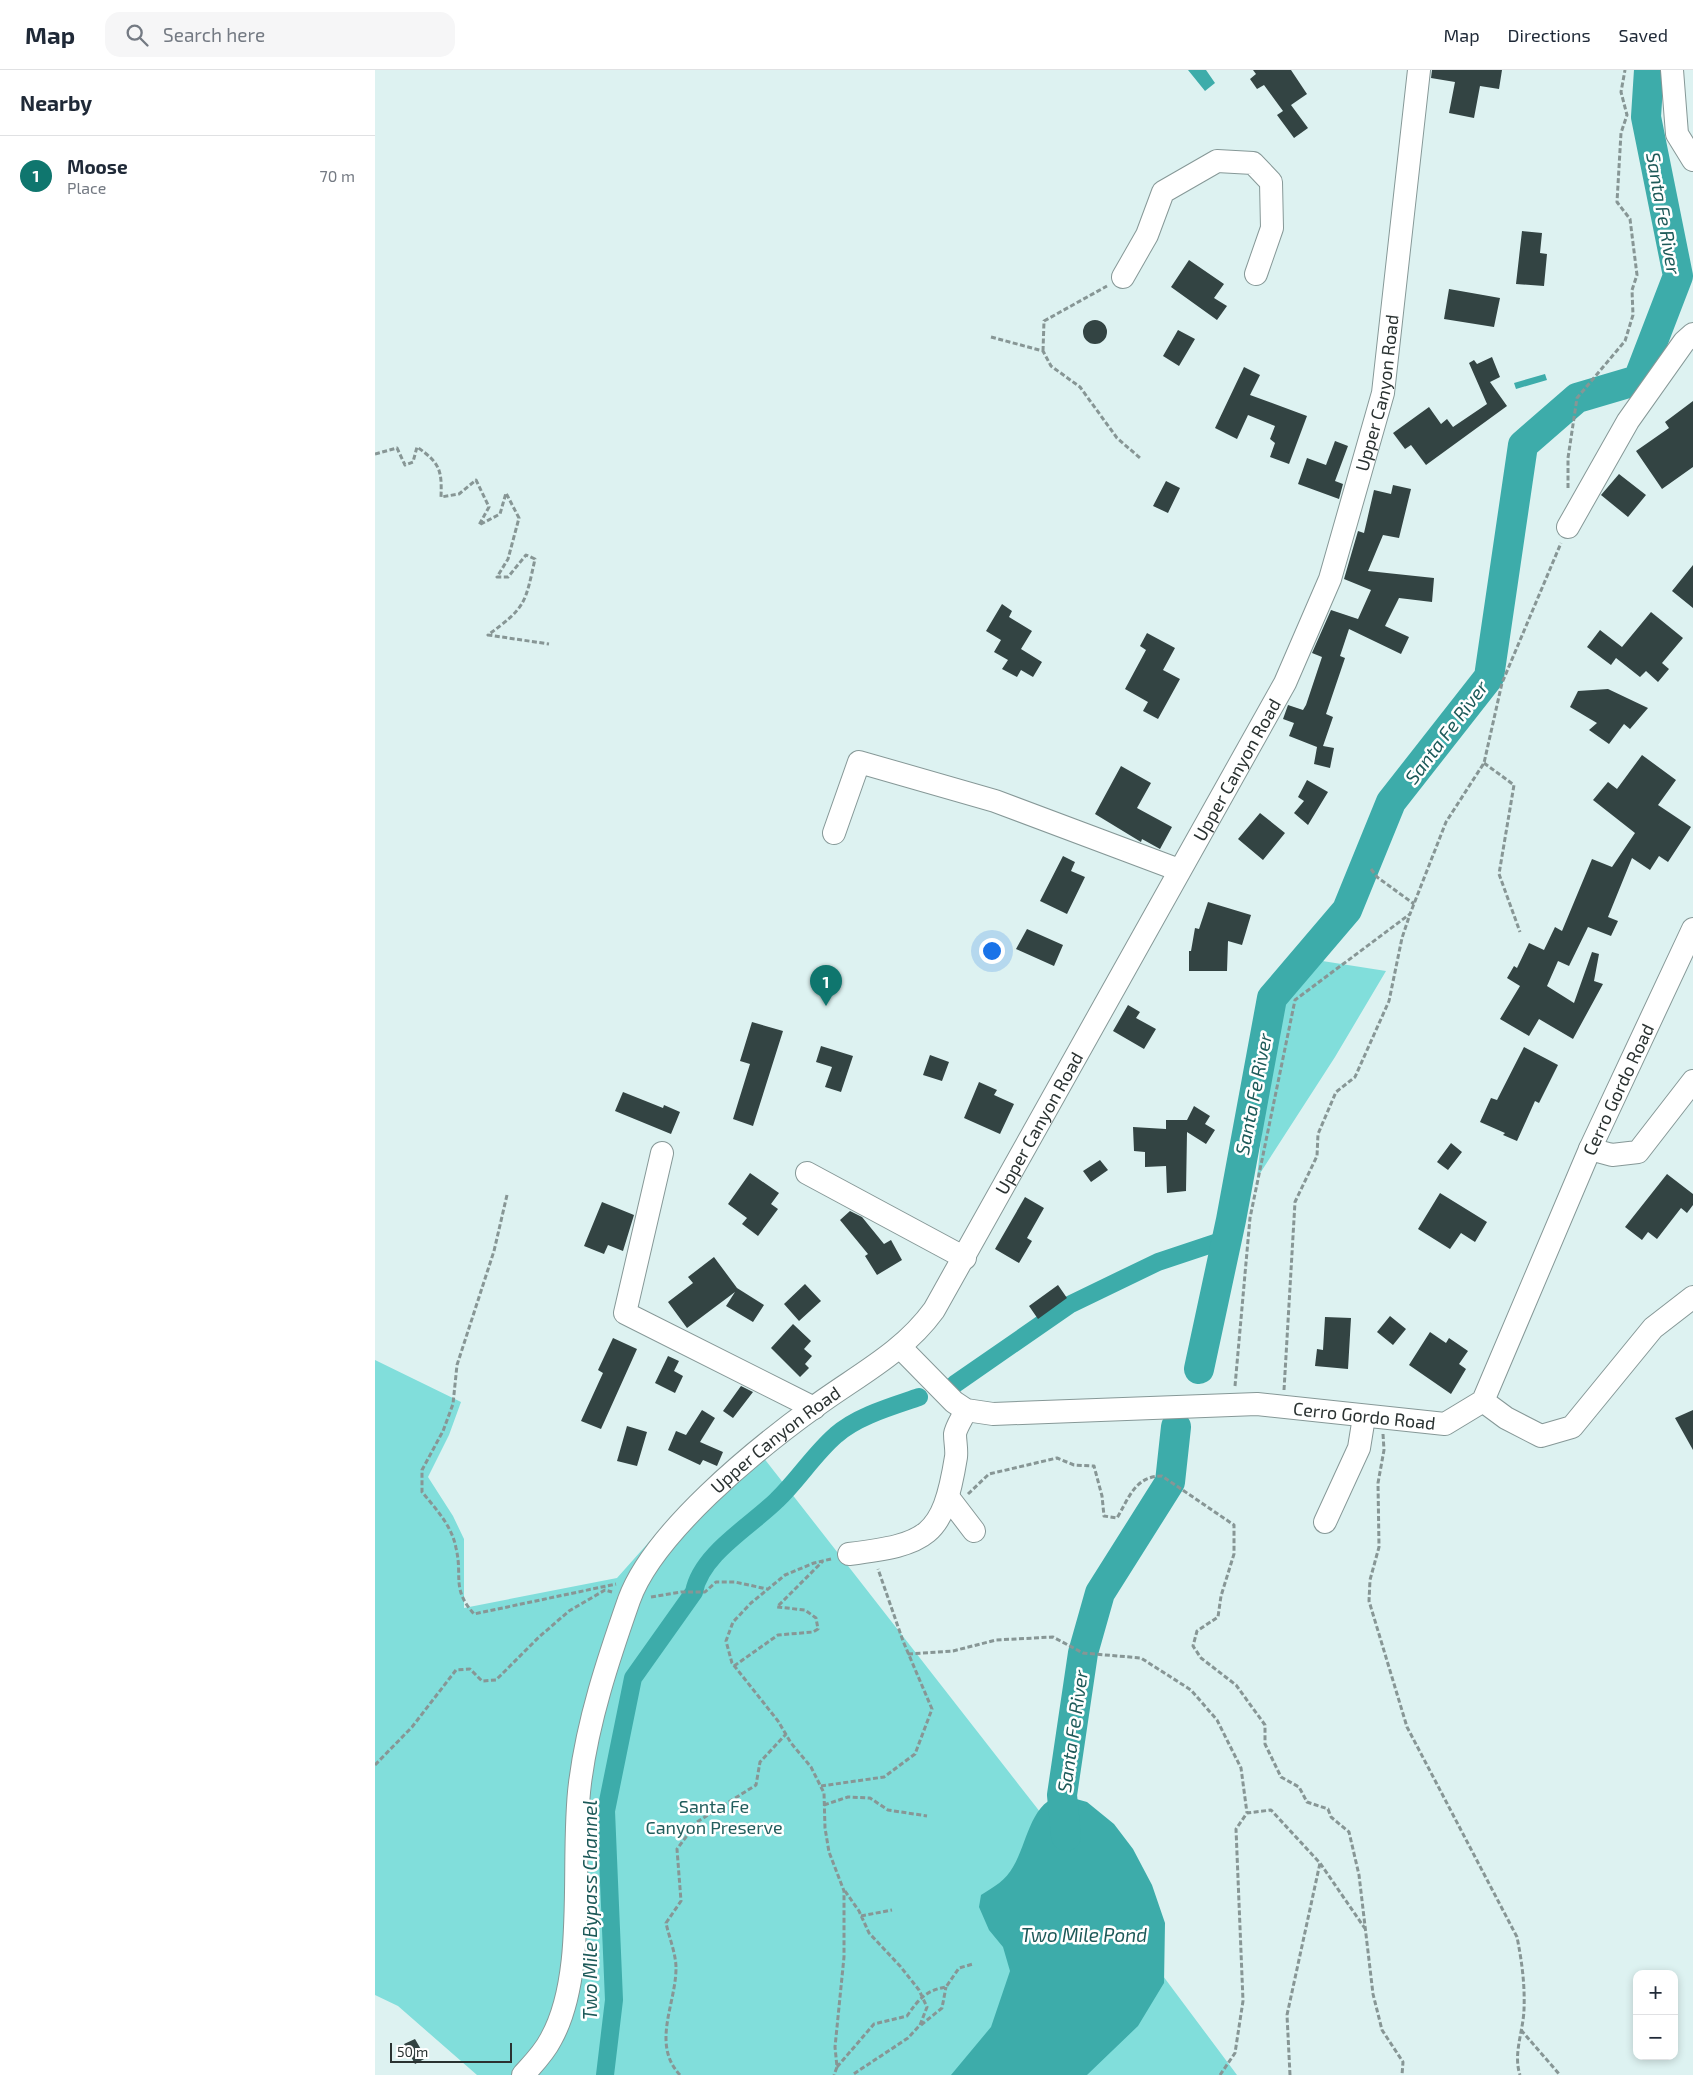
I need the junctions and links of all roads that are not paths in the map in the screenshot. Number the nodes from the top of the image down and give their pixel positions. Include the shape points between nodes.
1 (1419, 70) edge
2 (1672, 70) edge
3 (1693, 160) edge
4 (1256, 274) dead end
5 (1118, 280) road end
6 (1693, 334) edge
7 (1568, 527) road end
8 (834, 833) dead end
9 (1179, 870) junction
10 (1693, 929) edge
11 (1693, 1082) edge
12 (1590, 1149) junction
13 (663, 1153) dead end
14 (807, 1173) dead end
15 (965, 1258) junction
16 (1693, 1297) edge
17 (900, 1347) junction
18 (1483, 1401) junction
19 (960, 1406) junction
20 (813, 1408) junction
21 (1373, 1418) junction
22 (948, 1497) junction
23 (1325, 1522) dead end
24 (968, 1524) road end
25 (849, 1554) road end
26 (523, 2075) edge

1 - 9 street, Upper Canyon Road via 1383,393 1330,579 1285,683
2 - 3 street via 1677,134
4 - 5 street via 1272,228 1271,182 1253,163 1217,161 1163,192 1147,236
6 - 7 street via 1628,421
8 - 9 street via 859,762 995,801
9 - 15 street, Upper Canyon Road
10 - 12 street, Cerro Gordo Road
11 - 12 street via 1638,1152 1612,1156
12 - 18 street, Cerro Gordo Road
13 - 20 street via 625,1313
14 - 15 street
15 - 17 street, Upper Canyon Road via 935,1310
16 - 18 street via 1653,1328 1572,1427 1541,1436 1506,1418
17 - 19 street
17 - 20 street, Upper Canyon Road
18 - 21 street, Cerro Gordo Road via 1445,1424
19 - 21 street, Cerro Gordo Road via 1011,1415 1233,1404
19 - 22 street via 955,1433 957,1455
20 - 26 street, Upper Canyon Road via 731,1475 683,1521 663,1543 633,1590 603,1681 584,1758 576,1815 573,1948 566,1997 552,2038
21 - 23 street
22 - 24 street
22 - 25 street via 937,1524 920,1539 872,1552

